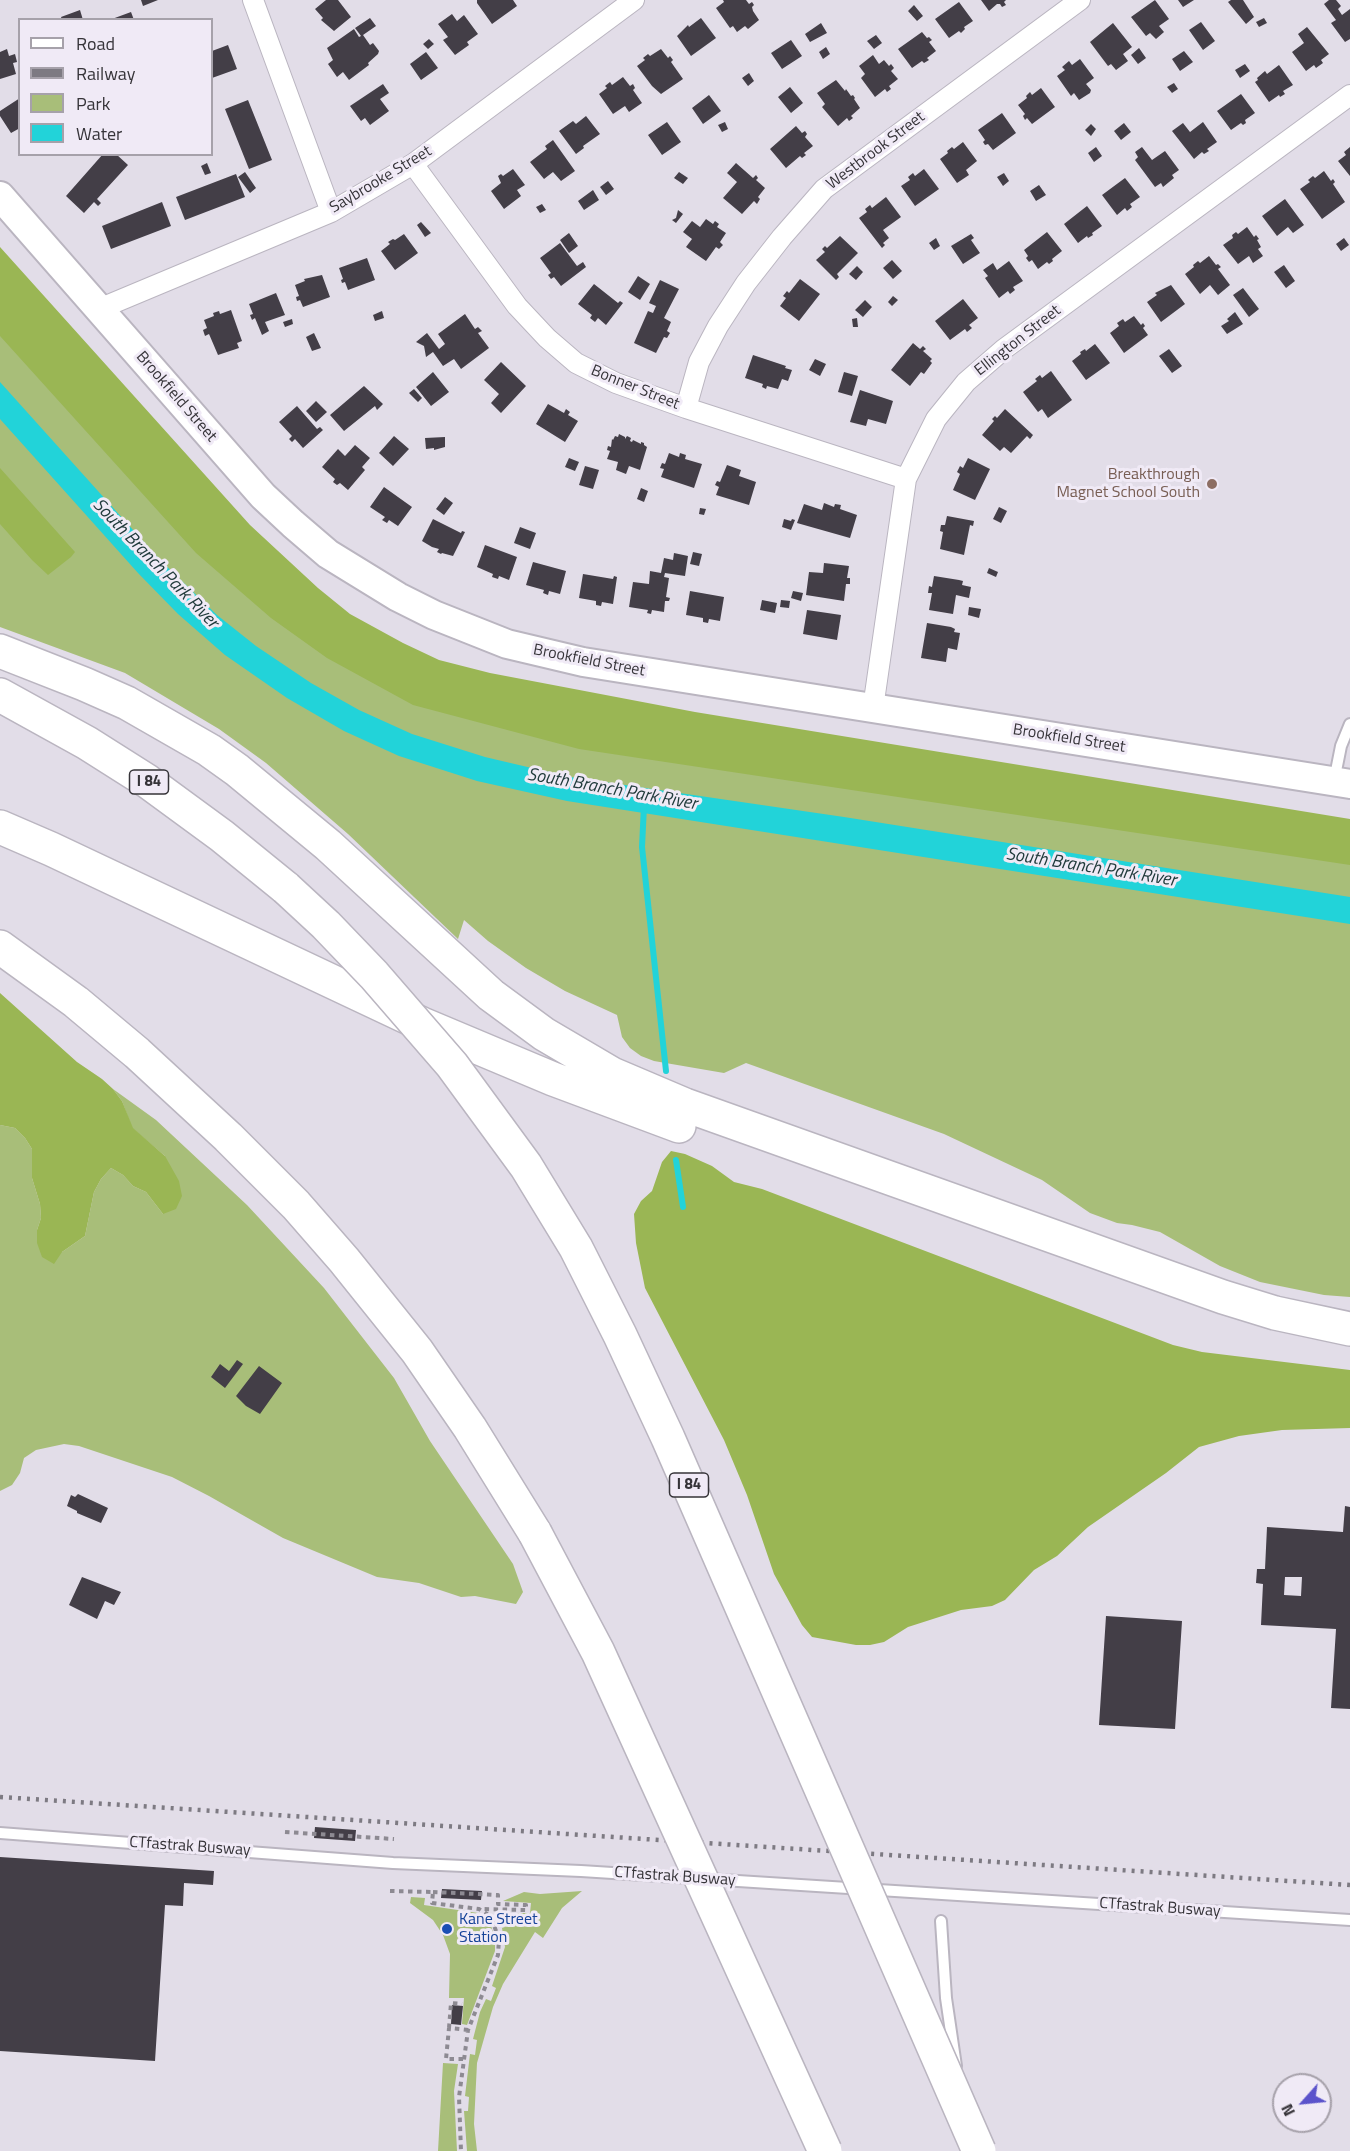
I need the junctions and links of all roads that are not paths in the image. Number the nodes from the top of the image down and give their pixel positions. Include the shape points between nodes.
1 (253, 0) edge
2 (634, 0) edge
3 (1080, 0) edge
4 (1350, 95) edge
5 (413, 165) junction
6 (0, 196) edge
7 (331, 212) junction
8 (99, 309) junction
9 (686, 408) junction
10 (906, 480) junction
11 (0, 651) edge
12 (0, 695) edge
13 (873, 708) junction
14 (1350, 724) edge
15 (1342, 783) edge
16 (0, 827) edge
17 (0, 947) edge
18 (1350, 1329) edge
19 (1350, 1351) edge
20 (0, 1833) edge
21 (1350, 1920) edge
22 (941, 1921) dead end
23 (974, 2139) edge
24 (825, 2151) edge

1 - 7 street
2 - 5 street, Saybrooke Street
3 - 9 street, Westbrook Street via 824,189 760,264 718,326 699,362
4 - 10 street, Ellington Street via 966,382 936,419
5 - 7 street, Saybrooke Street
5 - 9 street, Bonner Street via 517,306 547,338 576,363 616,383
6 - 8 street, Brookfield Street
7 - 8 street, Saybrooke Street
8 - 13 street, Brookfield Street via 233,463 293,524 328,554 398,597 472,631 545,654
9 - 10 street, Bonner Street
10 - 13 street, Ellington Street
11 - 18 highway via 127,703 209,750 334,850 491,995 544,1034 601,1068 685,1105 1223,1298
12 - 23 highway, I 84, bridge via 147,781 285,888 374,975 452,1065 526,1166 576,1248 668,1438
13 - 15 street, Brookfield Street
14 - 15 lane via 1341,746
16 - 19 highway via 422,1024 581,1089 1214,1317
17 - 24 highway, bridge via 128,1045 228,1137 296,1205 417,1351 535,1533 603,1661
20 - 21 lane, CTfastrak Busway via 393,1863 581,1871
22 - 23 lane, bridge via 950,2029

